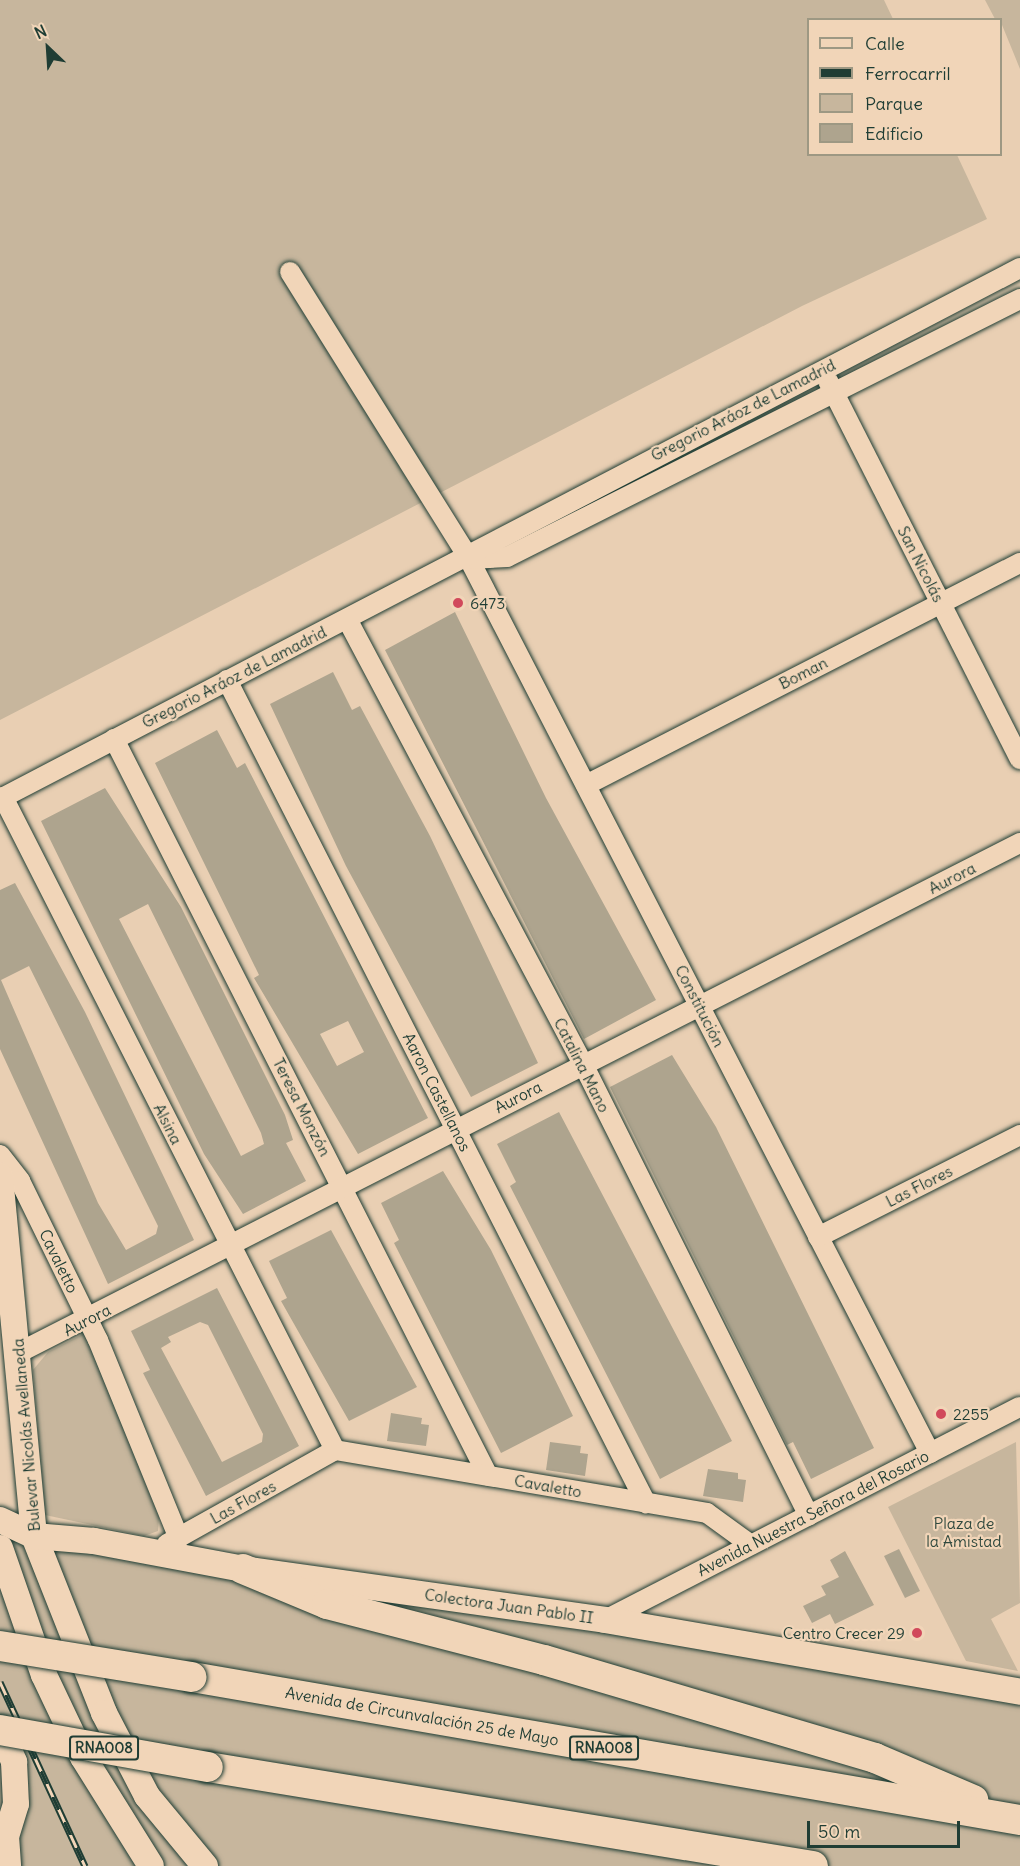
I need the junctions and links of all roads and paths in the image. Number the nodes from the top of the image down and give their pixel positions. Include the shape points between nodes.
1 (1020, 268) edge
2 (290, 272) dead end
3 (1020, 298) edge
4 (822, 369) junction
5 (834, 392) junction
6 (469, 559) junction
7 (1020, 562) edge
8 (940, 603) junction
9 (347, 619) junction
10 (227, 680) junction
11 (114, 739) junction
12 (1020, 759) edge
13 (586, 785) junction
14 (1, 798) edge
15 (1020, 843) edge
16 (699, 1006) junction
17 (583, 1064) junction
18 (456, 1129) junction
19 (1020, 1135) edge
20 (0, 1155) edge
21 (0, 1176) edge
22 (342, 1186) junction
23 (818, 1237) junction
24 (229, 1244) junction
25 (88, 1321) junction
26 (18, 1353) junction
27 (1020, 1407) edge
28 (335, 1450) junction
29 (930, 1453) junction
30 (488, 1476) junction
31 (646, 1503) junction
32 (809, 1516) junction
33 (0, 1520) edge
34 (34, 1536) junction
35 (178, 1538) junction
36 (751, 1545) junction
37 (0, 1548) edge
38 (151, 1553) junction
39 (243, 1569) junction
40 (605, 1620) junction
41 (0, 1646) edge
42 (1020, 1692) edge
43 (0, 1730) edge
44 (1018, 1820) edge
45 (3, 1835) edge
46 (8, 1866) edge
47 (151, 1866) edge
48 (205, 1866) edge
49 (813, 1866) edge

1 - 4 street, Gregorio Aráoz de Lamadrid
2 - 6 street, Constitución
3 - 5 street, Gregorio Aráoz de Lamadrid
4 - 5 street, San Nicolás
4 - 6 street, Gregorio Aráoz de Lamadrid via 497,536
5 - 6 street, Gregorio Aráoz de Lamadrid via 507,557
5 - 8 street, San Nicolás
6 - 9 street, Gregorio Aráoz de Lamadrid
6 - 13 street, Constitución
7 - 8 street, Boman
8 - 12 street, San Nicolás
8 - 13 street, Boman
9 - 10 street, Gregorio Aráoz de Lamadrid
9 - 17 street, Catalina Mano
10 - 11 street, Gregorio Aráoz de Lamadrid
10 - 18 street, Aaron Castellanos
11 - 14 street, Gregorio Aráoz de Lamadrid
11 - 22 street, Teresa Monzón
13 - 16 street, Constitución
14 - 24 street, Alsina
15 - 16 street, Aurora
16 - 17 street, Aurora
16 - 23 street, Constitución
17 - 18 street, Aurora
17 - 32 street, Catalina Mano
18 - 22 street, Aurora
18 - 31 street, Aaron Castellanos
19 - 23 street, Las Flores
20 - 25 street, Cavaletto via 20,1181
21 - 26 main road, Bulevar Nicolás Avellaneda
22 - 24 street, Aurora
22 - 30 street, Teresa Monzón
23 - 29 street, Constitución
24 - 25 street, Aurora
24 - 28 street, Alsina
25 - 26 street, Aurora
25 - 35 street, Cavaletto
26 - 34 main road, Bulevar Nicolás Avellaneda
27 - 29 street, Avenida Nuestra Señora del Rosario
28 - 30 street, Cavaletto
28 - 35 street, Las Flores
29 - 32 street, Avenida Nuestra Señora del Rosario
30 - 31 street, Cavaletto
31 - 36 street, Cavaletto via 707,1513
32 - 36 street, Avenida Nuestra Señora del Rosario
33 - 34 main road, Colectora Juan Pablo II
34 - 38 main road, Colectora Juan Pablo II
34 - 48 main road, Bulevar Nicolás Avellaneda via 91,1683 141,1785
35 - 38 street, Las Flores
36 - 40 street, Avenida Nuestra Señora del Rosario
37 - 47 main road via 44,1675 83,1758
38 - 39 main road, Colectora Juan Pablo II
39 - 40 main road, Colectora Juan Pablo II
39 - 44 highway via 327,1604 544,1660 875,1758
40 - 42 main road, Colectora Juan Pablo II
41 - 44 highway, Avenida de Circunvalación 25 de Mayo / RNA008, bridge
43 - 45 main road via 14,1762 16,1804
43 - 49 highway, RNA008, bridge
45 - 46 main road

